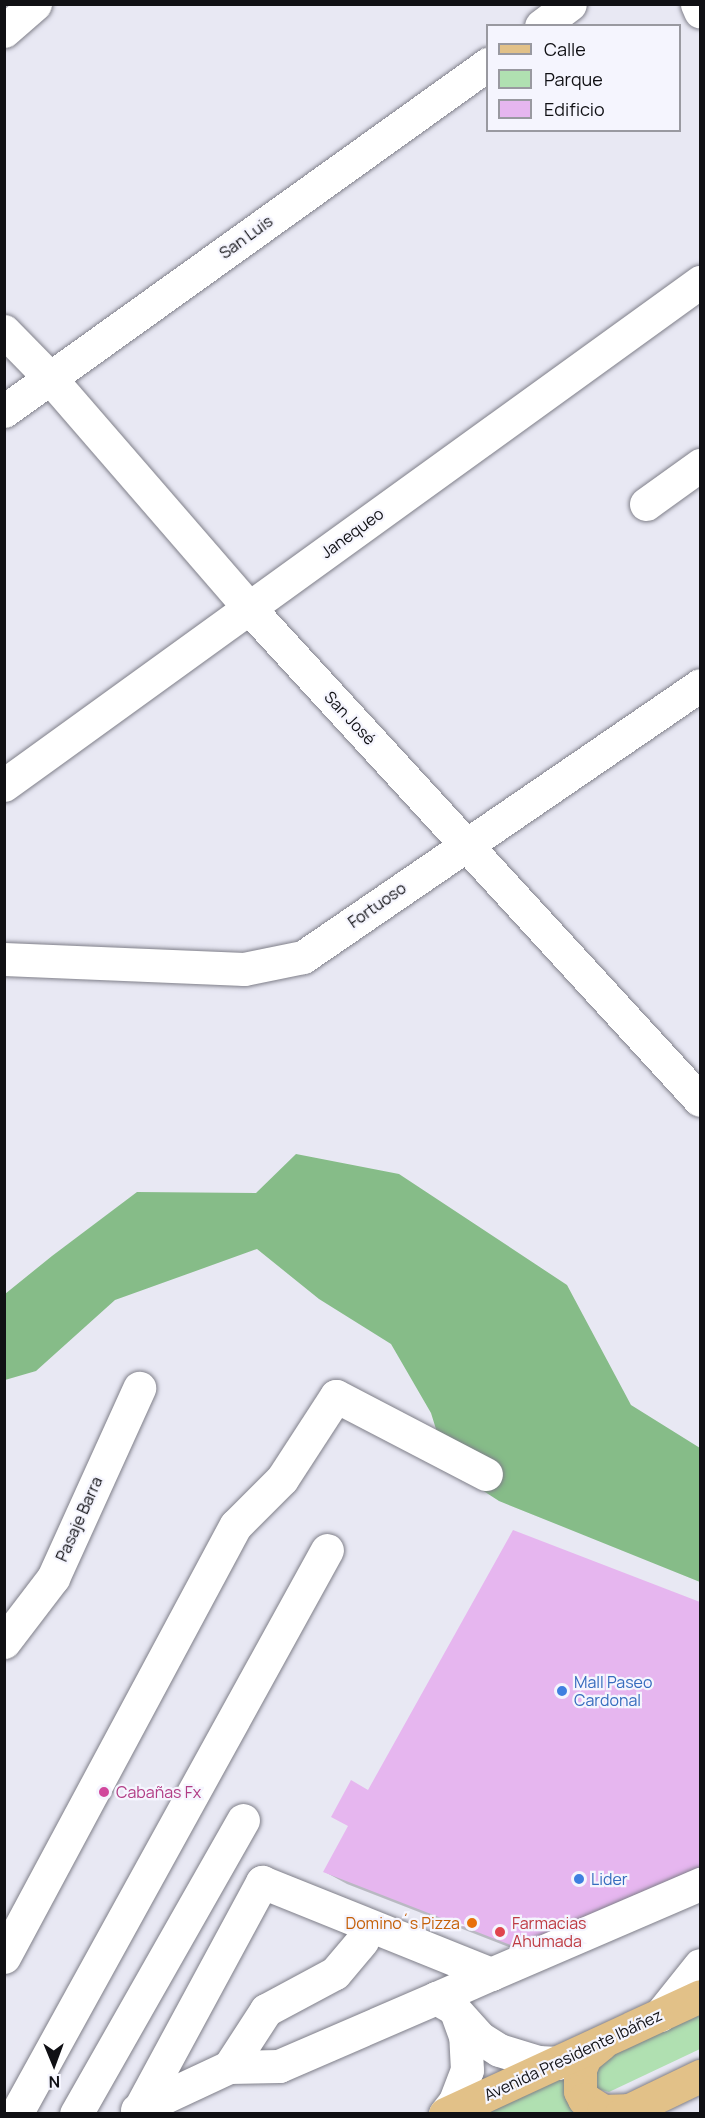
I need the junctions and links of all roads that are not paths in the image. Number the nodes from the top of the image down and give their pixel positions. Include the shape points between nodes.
1 (35, 4) edge
2 (570, 4) edge
3 (697, 4) edge
4 (700, 11) edge
5 (544, 24) edge
6 (4, 31) edge
7 (486, 65) edge
8 (700, 282) edge
9 (4, 331) edge
10 (50, 378) junction
11 (4, 411) edge
12 (700, 465) edge
13 (646, 504) dead end
14 (249, 608) junction
15 (700, 685) edge
16 (4, 785) edge
17 (466, 843) junction
18 (4, 959) edge
19 (696, 1088) edge
20 (139, 1388) dead end
21 (486, 1474) dead end
22 (327, 1550) dead end
23 (4, 1642) edge
24 (243, 1820) dead end
25 (700, 1884) edge
26 (362, 1941) dead end
27 (4, 1957) edge
28 (700, 1965) edge
29 (491, 1974) junction
30 (700, 1996) edge
31 (444, 2003) junction
32 (660, 2015) junction
33 (605, 2042) junction
34 (558, 2063) junction
35 (229, 2067) junction
36 (700, 2076) edge
37 (137, 2110) edge
38 (625, 2112) edge
39 (16, 2114) edge
40 (76, 2114) edge
41 (445, 2114) edge

1 - 6 street
2 - 5 street
3 - 4 street
7 - 10 street, San Luis
8 - 14 street, Janequeo
9 - 10 street, San José
10 - 11 street, San Luis
10 - 14 street, San José
12 - 13 street
14 - 16 street, Janequeo
14 - 17 street, San José
15 - 17 street, Fortuoso
17 - 18 street, Fortuoso via 303,957 244,969
17 - 19 street, San José
20 - 23 street, Pasaje Barra via 53,1578
21 - 27 street via 336,1396 282,1479 236,1525
22 - 39 street
24 - 40 street
25 - 29 street
26 - 35 street via 335,1973 266,2010
28 - 32 street
29 - 31 street
29 - 37 street via 262,1882
30 - 32 main road, Avenida Presidente Ibáñez
31 - 34 street via 480,2038 499,2050 538,2062
31 - 35 street via 279,2066
31 - 41 street via 465,2036 467,2070 455,2101
32 - 33 main road, Avenida Presidente Ibáñez
33 - 34 main road, Avenida Presidente Ibáñez
33 - 38 main road via 585,2057 580,2069 580,2091 584,2099 603,2111
34 - 41 main road, Avenida Presidente Ibáñez
35 - 37 street
36 - 38 main road

